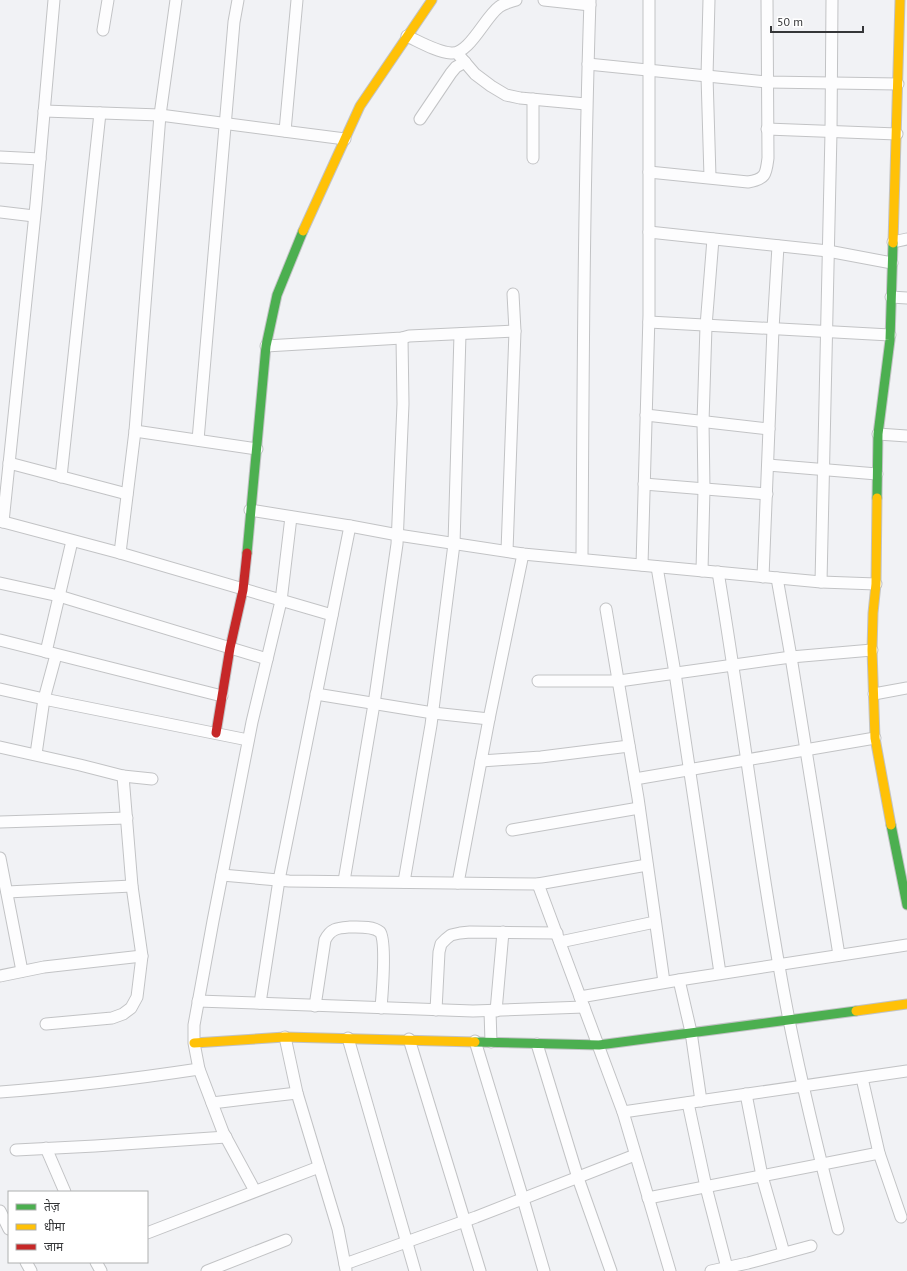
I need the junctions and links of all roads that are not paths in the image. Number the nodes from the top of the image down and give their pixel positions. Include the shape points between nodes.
1 (54, 0) edge
2 (108, 0) edge
3 (176, 0) edge
4 (238, 0) edge
5 (297, 0) edge
6 (432, 0) edge
7 (516, 0) edge
8 (544, 0) edge
9 (649, 0) edge
10 (709, 0) edge
11 (767, 0) edge
12 (832, 0) edge
13 (900, 0) edge
14 (590, 2) edge
15 (103, 30) dead end
16 (407, 36) junction
17 (903, 50) edge
18 (457, 53) junction
19 (465, 62) junction
20 (588, 64) junction
21 (649, 70) junction
22 (707, 76) junction
23 (767, 82) junction
24 (832, 83) junction
25 (898, 84) junction
26 (533, 99) junction
27 (586, 104) junction
28 (44, 111) junction
29 (100, 113) junction
30 (160, 115) junction
31 (420, 119) dead end
32 (225, 123) junction
33 (767, 129) junction
34 (285, 131) junction
35 (831, 132) junction
36 (897, 134) junction
37 (345, 140) junction
38 (0, 157) edge
39 (533, 158) dead end
40 (40, 159) junction
41 (649, 172) junction
42 (710, 177) junction
43 (0, 212) edge
44 (34, 216) junction
45 (649, 232) junction
46 (713, 239) junction
47 (907, 239) edge
48 (893, 242) junction
49 (778, 246) junction
50 (828, 251) junction
51 (892, 263) junction
52 (513, 294) dead end
53 (891, 297) junction
54 (907, 298) edge
55 (649, 322) junction
56 (706, 326) junction
57 (773, 329) junction
58 (515, 331) junction
59 (827, 332) junction
60 (460, 334) junction
61 (890, 336) junction
62 (402, 338) junction
63 (266, 346) junction
64 (646, 415) junction
65 (703, 422) junction
66 (769, 429) junction
67 (135, 431) junction
68 (878, 434) junction
69 (907, 436) edge
70 (198, 440) junction
71 (258, 449) junction
72 (9, 463) junction
73 (768, 465) junction
74 (823, 469) junction
75 (877, 474) junction
76 (61, 477) junction
77 (644, 484) junction
78 (704, 489) junction
79 (127, 494) junction
80 (767, 494) junction
81 (250, 510) junction
82 (292, 517) junction
83 (1, 521) edge
84 (350, 526) junction
85 (398, 535) junction
86 (72, 541) junction
87 (454, 544) junction
88 (507, 551) junction
89 (120, 553) junction
90 (523, 554) junction
91 (582, 559) junction
92 (642, 565) junction
93 (657, 567) junction
94 (702, 571) junction
95 (718, 572) junction
96 (764, 577) junction
97 (777, 578) junction
98 (820, 582) junction
99 (0, 583) edge
100 (876, 584) junction
101 (243, 590) junction
102 (59, 596) junction
103 (281, 601) junction
104 (606, 609) dead end
105 (332, 615) junction
106 (0, 640) edge
107 (230, 648) junction
108 (872, 650) junction
109 (51, 653) junction
110 (791, 657) junction
111 (267, 659) junction
112 (734, 664) junction
113 (675, 672) junction
114 (619, 681) junction
115 (538, 682) dead end
116 (907, 688) edge
117 (0, 689) edge
118 (316, 694) junction
119 (874, 694) junction
120 (222, 696) junction
121 (44, 699) junction
122 (374, 704) junction
123 (433, 713) junction
124 (489, 719) junction
125 (216, 733) junction
126 (875, 738) junction
127 (248, 740) junction
128 (0, 746) edge
129 (629, 746) junction
130 (806, 750) junction
131 (36, 754) junction
132 (747, 760) junction
133 (481, 762) junction
134 (689, 770) junction
135 (123, 776) junction
136 (152, 779) dead end
137 (635, 779) junction
138 (639, 808) junction
139 (127, 818) junction
140 (0, 822) edge
141 (512, 830) dead end
142 (0, 858) edge
143 (647, 865) junction
144 (222, 875) junction
145 (279, 880) junction
146 (344, 881) junction
147 (404, 882) junction
148 (458, 883) junction
149 (538, 884) junction
150 (132, 886) junction
151 (6, 892) junction
152 (907, 905) edge
153 (655, 922) junction
154 (502, 932) junction
155 (558, 937) junction
156 (907, 944) edge
157 (839, 955) junction
158 (142, 956) junction
159 (779, 964) junction
160 (22, 971) junction
161 (720, 974) junction
162 (0, 976) edge
163 (679, 980) junction
164 (664, 982) junction
165 (198, 1001) junction
166 (582, 1002) junction
167 (260, 1004) junction
168 (907, 1004) edge
169 (315, 1006) junction
170 (381, 1008) junction
171 (436, 1010) junction
172 (493, 1011) junction
173 (789, 1020) junction
174 (46, 1024) dead end
175 (691, 1032) junction
176 (285, 1037) junction
177 (348, 1038) junction
178 (409, 1040) junction
179 (475, 1041) junction
180 (194, 1042) junction
181 (492, 1042) junction
182 (537, 1044) junction
183 (598, 1044) junction
184 (199, 1069) junction
185 (907, 1071) edge
186 (862, 1078) junction
187 (802, 1086) junction
188 (0, 1092) edge
189 (297, 1093) junction
190 (746, 1094) junction
191 (701, 1101) junction
192 (212, 1103) junction
193 (688, 1103) junction
194 (623, 1112) junction
195 (226, 1137) junction
196 (46, 1148) junction
197 (16, 1150) dead end
198 (879, 1153) junction
199 (636, 1155) junction
200 (821, 1164) junction
201 (319, 1167) junction
202 (762, 1176) junction
203 (578, 1178) junction
204 (706, 1187) junction
205 (65, 1191) edge
206 (255, 1191) junction
207 (648, 1198) junction
208 (524, 1199) junction
209 (0, 1211) edge
210 (900, 1217) dead end
211 (465, 1222) junction
212 (8, 1227) edge
213 (838, 1228) dead end
214 (148, 1233) edge
215 (286, 1240) dead end
216 (407, 1243) junction
217 (811, 1246) dead end
218 (784, 1253) junction
219 (749, 1267) edge
220 (346, 1268) edge
221 (727, 1268) junction
222 (207, 1271) edge
223 (416, 1271) edge
224 (480, 1271) edge
225 (544, 1271) edge
226 (611, 1271) edge
227 (670, 1271) edge
228 (711, 1271) edge

1 - 28 street
2 - 15 street
3 - 30 street
4 - 32 street
5 - 34 street
6 - 16 street
7 - 18 street via 498,8 489,16 464,49
8 - 14 street
9 - 21 street
10 - 22 street
11 - 23 street
12 - 24 street
13 - 17 street
14 - 20 street
16 - 18 street via 438,50
16 - 37 street via 360,106
17 - 25 street
18 - 19 street
19 - 26 street via 475,74 506,95
19 - 31 street via 451,73
20 - 21 street
20 - 27 street
21 - 22 street
21 - 41 street
22 - 23 street
22 - 42 street
23 - 24 street
23 - 33 street
24 - 25 street
24 - 35 street
25 - 36 street
26 - 27 street
26 - 39 street
27 - 91 street
28 - 29 street
28 - 40 street
29 - 30 street
29 - 76 street
30 - 32 street
30 - 67 street
32 - 34 street
32 - 70 street
33 - 35 street
33 - 42 street via 768,158 763,177 748,182
34 - 37 street
35 - 36 street
35 - 50 street
36 - 48 street
37 - 63 street via 280,288
38 - 40 street
40 - 44 street
41 - 42 street
41 - 45 street
43 - 44 street
44 - 72 street
45 - 46 street
45 - 55 street
46 - 49 street
46 - 56 street
47 - 48 street
48 - 51 street
49 - 50 street
49 - 57 street
50 - 51 street
50 - 59 street
51 - 53 street
52 - 58 street
53 - 54 street
53 - 61 street
55 - 56 street
55 - 64 street
56 - 57 street
56 - 65 street
57 - 59 street
57 - 66 street
58 - 60 street
58 - 88 street
59 - 61 street
59 - 74 street
60 - 62 street
60 - 87 street
61 - 68 street
62 - 63 street
62 - 85 street via 403,404
63 - 71 street
64 - 65 street
64 - 77 street
65 - 66 street
65 - 78 street
66 - 73 street
67 - 70 street
67 - 79 street
68 - 69 street
68 - 75 street
70 - 71 street
71 - 81 street
72 - 76 street
72 - 83 street
73 - 74 street
73 - 80 street
74 - 75 street
74 - 98 street
75 - 100 street
76 - 79 street
77 - 78 street
77 - 92 street
78 - 80 street
78 - 94 street
79 - 89 street
80 - 96 street
81 - 82 street
81 - 101 street
82 - 84 street
82 - 103 street
83 - 86 street
84 - 85 street
84 - 105 street
85 - 87 street
85 - 122 street
86 - 89 street
86 - 102 street
87 - 88 street
87 - 123 street
88 - 90 street
89 - 101 street
90 - 91 street
90 - 124 street
91 - 92 street
92 - 93 street
93 - 94 street
93 - 113 street
94 - 95 street
95 - 96 street
95 - 112 street
96 - 97 street
97 - 98 street
97 - 110 street
98 - 100 street
99 - 102 street
100 - 108 street
101 - 103 street
101 - 107 street
102 - 107 street
102 - 109 street
103 - 105 street
103 - 111 street
104 - 114 street
105 - 118 street
106 - 109 street
107 - 111 street
107 - 120 street
108 - 110 street
108 - 119 street
109 - 120 street
109 - 121 street
110 - 112 street
110 - 130 street
111 - 127 street
112 - 113 street
112 - 132 street
113 - 114 street
113 - 134 street
114 - 115 street
114 - 129 street
116 - 119 street
117 - 121 street
118 - 122 street
118 - 145 street
119 - 126 street
120 - 125 street
121 - 125 street
121 - 131 street
122 - 123 street
122 - 146 street
123 - 124 street
123 - 147 street
124 - 133 street
125 - 127 street
126 - 130 street
126 - 152 street
127 - 144 street
128 - 131 street
129 - 133 street
129 - 137 street
130 - 132 street
130 - 157 street
131 - 135 street
132 - 134 street
132 - 159 street
133 - 148 street
134 - 137 street
134 - 161 street
135 - 136 street
135 - 139 street
137 - 138 street
138 - 141 street
138 - 143 street
139 - 140 street
139 - 150 street
142 - 151 street
143 - 149 street
143 - 153 street
144 - 145 street
144 - 165 street
145 - 146 street
145 - 167 street
146 - 147 street
147 - 148 street
148 - 149 street
149 - 155 street
150 - 151 street
150 - 158 street
151 - 160 street
153 - 155 street
153 - 164 street
154 - 155 street
154 - 171 street via 451,935 441,944
154 - 172 street
155 - 166 street
156 - 157 street
157 - 159 street
158 - 160 street
158 - 174 street via 137,997 131,1008 123,1014 112,1018
159 - 161 street
159 - 173 street
160 - 162 street
161 - 163 street
163 - 164 street
163 - 175 street
164 - 166 street
165 - 167 street
165 - 180 street
166 - 172 street
166 - 183 street
167 - 169 street
168 - 173 street
169 - 170 street
169 - 170 street via 325,940 328,935 332,930 340,928 363,927 375,929 381,932 383,937
170 - 171 street
171 - 172 street
172 - 181 street
173 - 175 street
173 - 187 street
175 - 183 street
175 - 191 street
176 - 177 street
176 - 180 street
176 - 189 street
177 - 178 street
177 - 216 street
178 - 179 street
178 - 211 street
179 - 181 street
179 - 208 street
180 - 184 street
181 - 182 street
182 - 183 street
182 - 203 street
183 - 194 street
184 - 188 street via 57,1088
184 - 192 street
185 - 186 street
186 - 187 street
186 - 198 street
187 - 190 street
187 - 200 street
189 - 192 street
189 - 201 street
190 - 191 street
190 - 202 street
191 - 193 street
192 - 195 street
193 - 194 street
193 - 204 street
194 - 199 street
195 - 196 street
195 - 206 street
196 - 197 street
196 - 205 street
198 - 200 street
198 - 210 street
199 - 203 street
199 - 207 street
200 - 202 street
200 - 213 street
201 - 206 street
201 - 220 street via 338,1229
202 - 204 street
202 - 218 street
203 - 208 street
203 - 226 street
204 - 207 street
204 - 221 street
206 - 214 street
207 - 227 street
208 - 211 street
208 - 225 street
209 - 212 street
211 - 216 street
211 - 224 street
215 - 222 street
216 - 220 street
216 - 223 street
217 - 218 street
218 - 219 street
219 - 221 street
221 - 228 street

